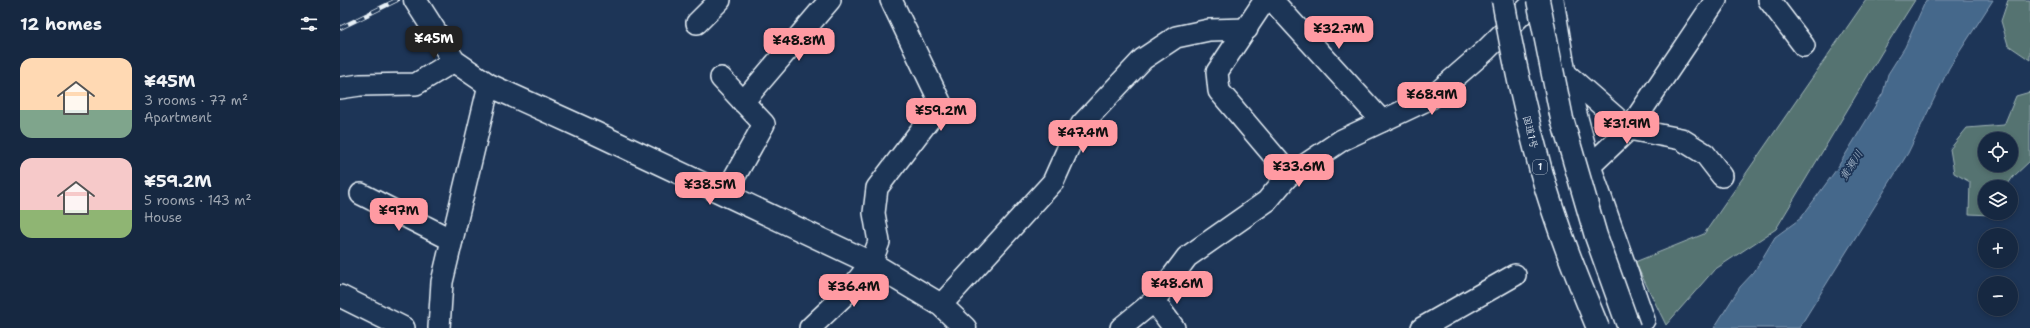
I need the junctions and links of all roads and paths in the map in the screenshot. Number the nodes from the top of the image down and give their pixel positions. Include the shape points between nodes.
1 (415, 0) edge
2 (720, 0) edge
3 (830, 0) edge
4 (891, 0) edge
5 (1265, 0) edge
6 (1272, 0) edge
7 (1503, 0) edge
8 (1537, 0) edge
9 (1553, 0) edge
10 (1716, 0) edge
11 (1769, 0) edge
12 (697, 23) dead end
13 (1247, 29) junction
14 (1804, 46) dead end
15 (454, 61) junction
16 (1565, 73) junction
17 (721, 78) dead end
18 (489, 86) junction
19 (340, 88) edge
20 (743, 102) junction
21 (1382, 121) junction
22 (1629, 129) junction
23 (1590, 166) junction
24 (1722, 176) dead end
25 (1287, 177) junction
26 (361, 194) dead end
27 (725, 194) junction
28 (452, 240) junction
29 (871, 263) junction
30 (1514, 275) dead end
31 (340, 296) edge
32 (1154, 301) junction
33 (940, 305) junction
34 (404, 328) edge
35 (439, 328) edge
36 (810, 328) edge
37 (965, 328) edge
38 (1121, 328) edge
39 (1174, 328) edge
40 (1422, 328) edge
41 (1598, 328) edge
42 (1629, 328) edge

1 - 15 main road
2 - 12 street
3 - 20 street
4 - 29 street via 941,104 877,188 874,213 878,242
5 - 13 street
6 - 21 street
7 - 41 main road, 国道1号 / 1, bridge via 1512,51 1542,172 1568,251
8 - 21 street via 1485,51 1431,98
8 - 42 main road, bridge via 1564,126 1596,236
9 - 16 street
10 - 22 street
11 - 14 street
13 - 25 street via 1217,72 1219,91 1280,162
13 - 33 street via 1209,30 1176,37 1143,58 1082,124 1053,182
15 - 18 main road
15 - 19 street via 416,84
16 - 22 street
16 - 23 street
17 - 20 street
18 - 27 main road
18 - 28 street
20 - 27 street via 764,124
21 - 25 street via 1342,140
22 - 23 street
22 - 24 street via 1681,139 1705,154
23 - 42 street via 1644,320
25 - 32 street via 1267,201 1187,257
26 - 28 street
27 - 29 main road
28 - 35 street via 442,282
29 - 33 main road
29 - 36 street via 850,290
30 - 40 street
31 - 34 street
32 - 38 street
32 - 39 street
33 - 37 main road

